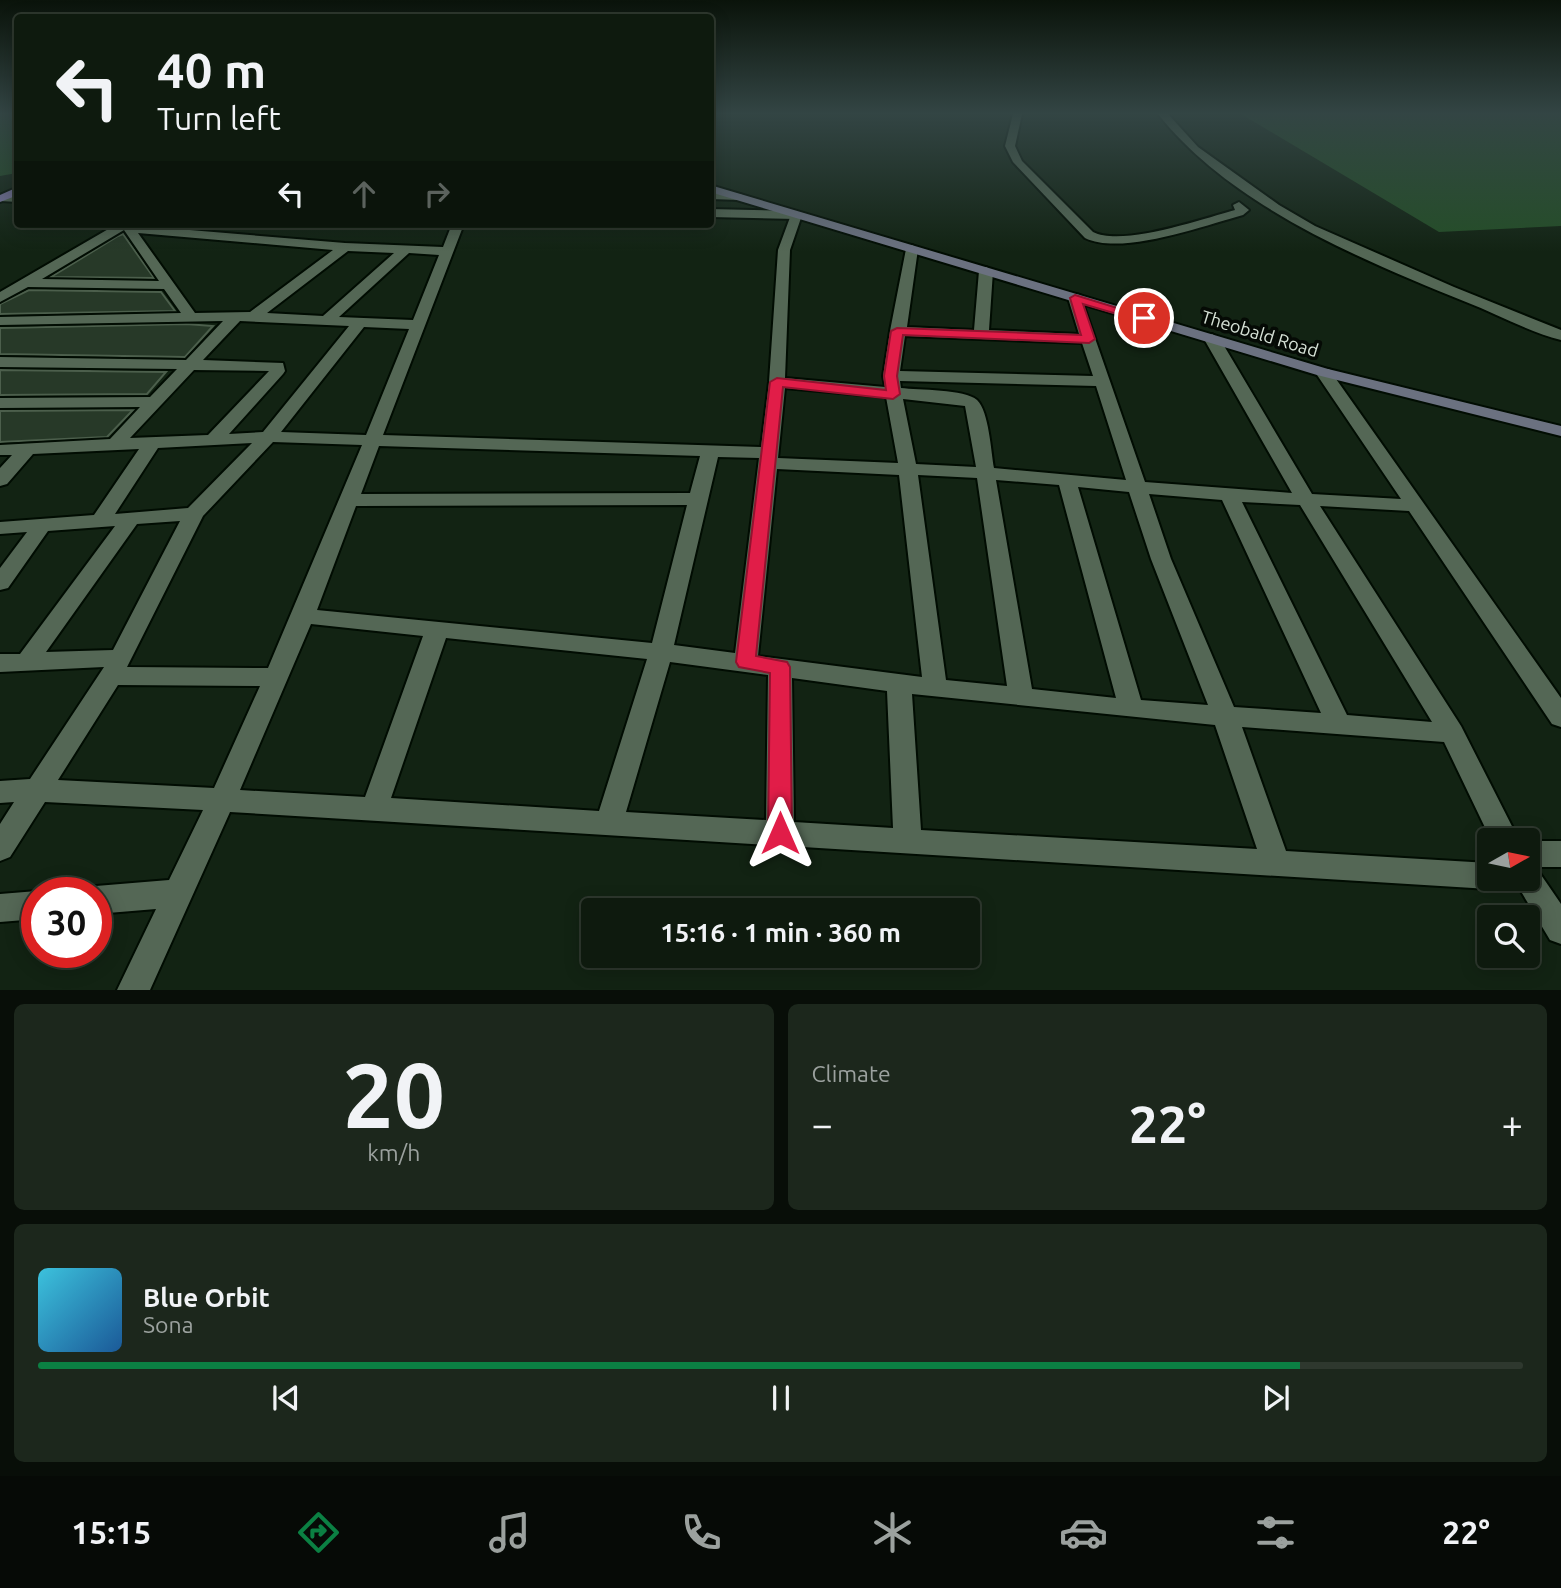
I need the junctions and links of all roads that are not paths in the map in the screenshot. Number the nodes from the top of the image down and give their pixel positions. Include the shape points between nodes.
1 (1017, 160) edge
2 (1210, 160) edge
3 (714, 189) edge
4 (714, 196) edge
5 (740, 197) junction
6 (1239, 205) dead end
7 (714, 213) edge
8 (796, 215) junction
9 (122, 228) edge
10 (129, 228) edge
11 (157, 228) edge
12 (456, 228) edge
13 (345, 247) junction
14 (912, 249) junction
15 (404, 251) junction
16 (445, 251) junction
17 (986, 271) junction
18 (25, 283) junction
19 (168, 285) junction
20 (0, 298) edge
21 (1075, 298) junction
22 (190, 316) junction
23 (244, 317) junction
24 (23, 320) junction
25 (0, 321) edge
26 (325, 322) junction
27 (360, 322) junction
28 (417, 325) junction
29 (897, 331) junction
30 (0, 335) edge
31 (1561, 335) edge
32 (981, 336) junction
33 (1089, 339) junction
34 (1212, 339) junction
35 (0, 362) edge
36 (191, 364) junction
37 (1324, 372) junction
38 (777, 382) junction
39 (1103, 382) junction
40 (892, 385) junction
41 (155, 402) junction
42 (0, 403) edge
43 (1561, 431) edge
44 (268, 437) junction
45 (213, 440) junction
46 (374, 442) junction
47 (152, 443) junction
48 (115, 444) junction
49 (27, 449) junction
50 (0, 450) edge
51 (710, 452) junction
52 (769, 458) junction
53 (908, 470) junction
54 (985, 473) junction
55 (0, 480) edge
56 (1067, 481) junction
57 (1139, 488) junction
58 (1229, 495) junction
59 (1305, 498) junction
60 (699, 499) junction
61 (348, 500) junction
62 (1416, 506) junction
63 (194, 514) junction
64 (131, 518) junction
65 (101, 520) junction
66 (43, 524) junction
67 (0, 528) edge
68 (0, 583) edge
69 (303, 617) junction
70 (438, 630) junction
71 (662, 652) junction
72 (27, 662) junction
73 (746, 662) junction
74 (0, 663) edge
75 (115, 667) junction
76 (780, 667) junction
77 (275, 677) junction
78 (900, 684) junction
79 (935, 686) junction
80 (1021, 696) junction
81 (1131, 709) junction
82 (1225, 716) junction
83 (1561, 718) edge
84 (1339, 725) junction
85 (1452, 733) junction
86 (38, 789) junction
87 (0, 792) edge
88 (222, 800) junction
89 (374, 808) junction
90 (609, 823) junction
91 (1499, 828) edge
92 (780, 833) junction
93 (908, 841) junction
94 (0, 848) edge
95 (1540, 854) edge
96 (1561, 854) edge
97 (1276, 863) junction
98 (1477, 875) edge
99 (1536, 891) edge
100 (178, 892) junction
101 (112, 898) edge
102 (21, 906) edge
103 (0, 908) edge
104 (1561, 930) edge
105 (133, 989) edge

1 - 6 street via 1099,240 1126,241 1214,220 1239,213 1243,210
2 - 31 street via 1311,229
3 - 5 main road, Theobald Road
4 - 5 street
5 - 8 main road, Theobald Road
7 - 8 street
8 - 14 main road, Theobald Road
8 - 38 street via 784,250
9 - 18 street
10 - 19 street
11 - 13 street
12 - 16 street
13 - 15 street
13 - 23 street
14 - 17 main road, Theobald Road
14 - 29 street
15 - 16 street
15 - 26 street
16 - 28 street
17 - 21 main road, Theobald Road
17 - 32 street
18 - 19 street
18 - 20 street
19 - 22 street
21 - 33 street
21 - 34 main road, Theobald Road
22 - 23 street
22 - 24 street
23 - 26 street
23 - 36 street
24 - 25 street
24 - 30 street
26 - 27 street
27 - 28 street
27 - 44 street
28 - 46 street
29 - 32 street
29 - 40 street
32 - 33 street
33 - 39 street
34 - 37 main road, Theobald Road
34 - 59 street
35 - 36 street
36 - 41 street
36 - 45 street via 277,366 277,372
37 - 43 main road, Theobald Road
37 - 62 street
38 - 40 street
38 - 52 street
39 - 40 street
39 - 57 street
40 - 53 street
40 - 54 street via 971,403
41 - 42 street
41 - 48 street
44 - 45 street
44 - 46 street
44 - 63 street
45 - 47 street
46 - 51 street
46 - 61 street
47 - 48 street
47 - 65 street
48 - 49 street
49 - 50 street
49 - 55 street
51 - 52 street
51 - 60 street
52 - 53 street
52 - 73 street
53 - 54 street
53 - 79 street
54 - 56 street
54 - 80 street
56 - 57 street
56 - 81 street
57 - 58 street
57 - 82 street via 1161,559
58 - 59 street
58 - 84 street
59 - 62 street
59 - 85 street
60 - 61 street
60 - 71 street
61 - 69 street
62 - 83 street
63 - 64 street
63 - 75 street
64 - 65 street
64 - 72 street
65 - 66 street
66 - 67 street
66 - 68 street
69 - 70 street
69 - 77 street
70 - 71 street
70 - 89 street
71 - 73 street
71 - 90 street
72 - 74 street
72 - 75 street
73 - 76 street
75 - 77 street
75 - 86 street
76 - 78 street
76 - 92 street
77 - 88 street
78 - 79 street
78 - 93 street
79 - 80 street
80 - 81 street
81 - 82 street
82 - 84 street
82 - 97 street
84 - 85 street
85 - 91 street
86 - 87 street
86 - 88 street
86 - 94 street
88 - 89 street
88 - 100 street
89 - 90 street
90 - 92 street
92 - 93 street
93 - 97 street
95 - 96 street
97 - 98 street
99 - 104 street
100 - 101 street
100 - 105 street
102 - 103 street

